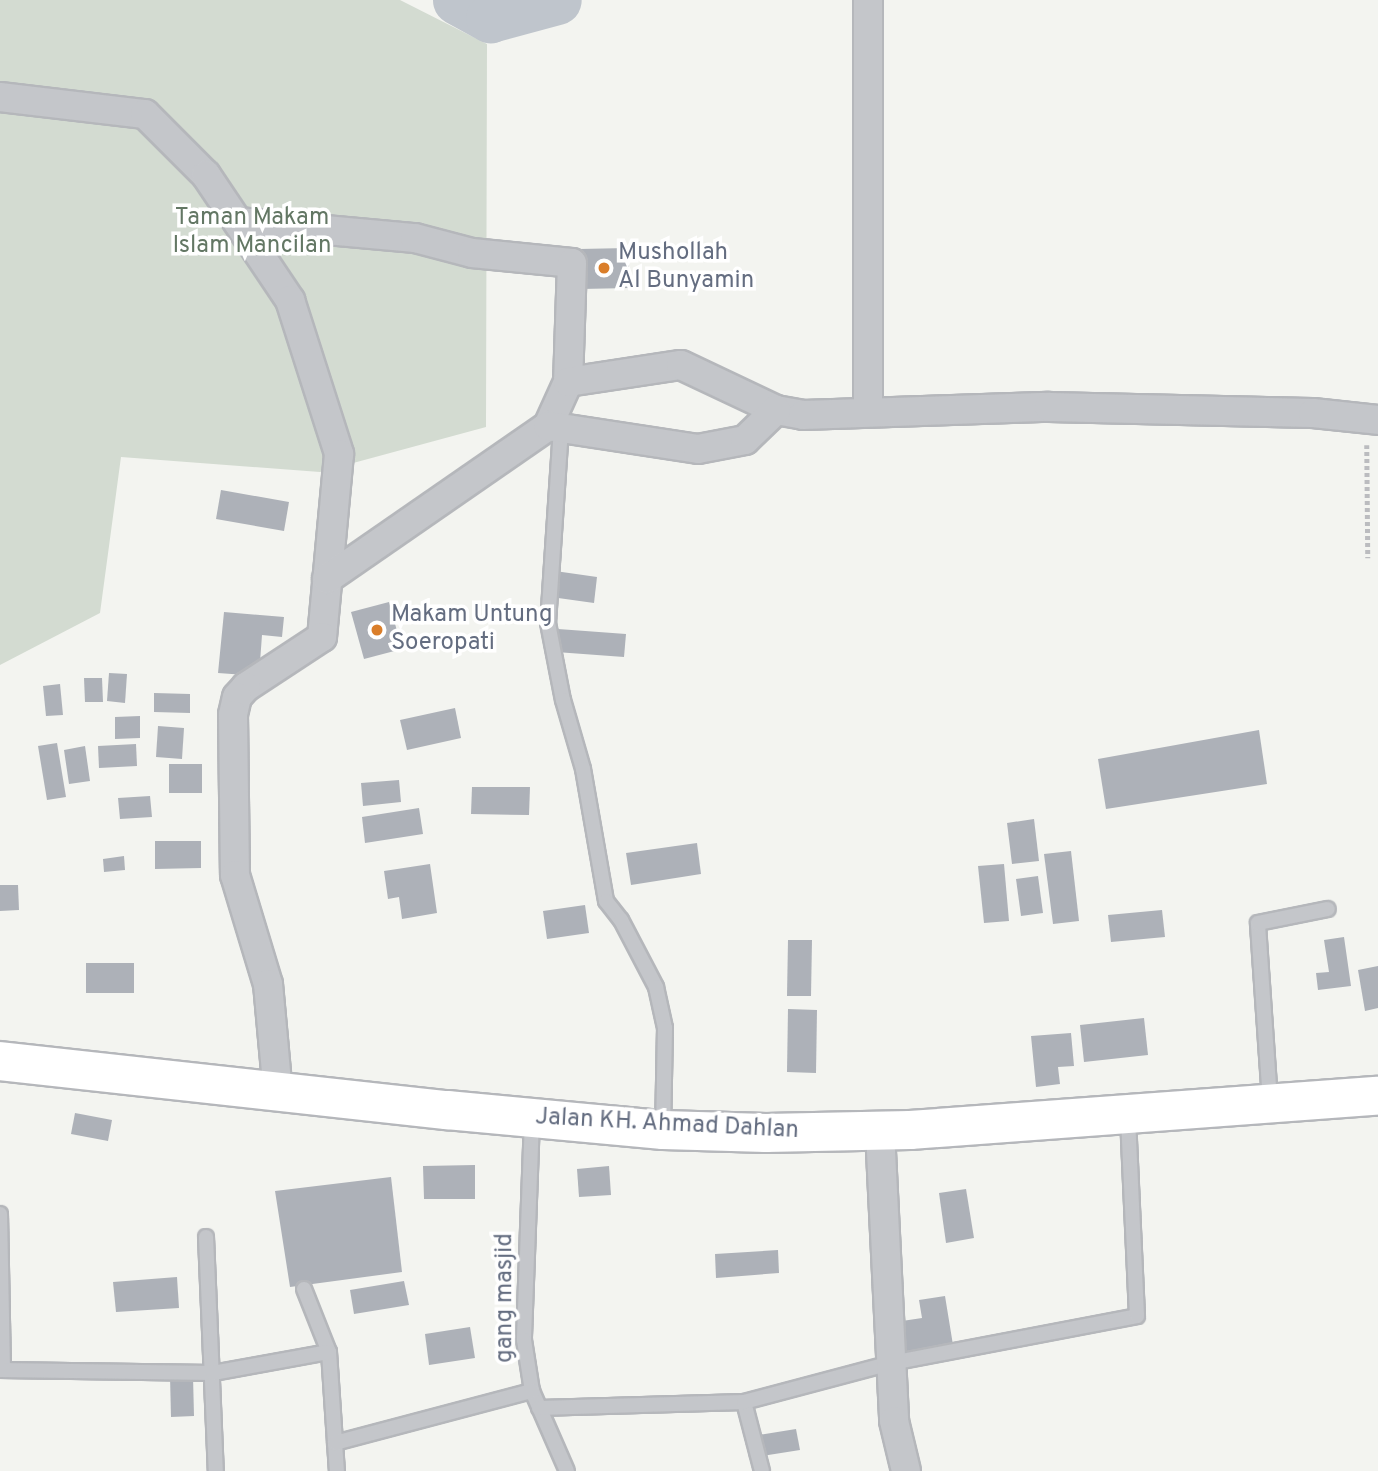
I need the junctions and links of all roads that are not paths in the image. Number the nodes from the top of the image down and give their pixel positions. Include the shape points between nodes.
1 (868, 0) edge
2 (0, 97) edge
3 (238, 222) junction
4 (568, 382) junction
5 (776, 410) junction
6 (868, 412) junction
7 (1372, 418) edge
8 (554, 427) junction
9 (327, 579) junction
10 (1328, 909) dead end
11 (0, 1060) edge
12 (278, 1093) junction
13 (1378, 1096) edge
14 (1270, 1106) junction
15 (1128, 1115) junction
16 (532, 1118) junction
17 (663, 1130) junction
18 (880, 1131) junction
19 (0, 1214) edge
20 (206, 1237) dead end
21 (304, 1289) dead end
22 (329, 1352) junction
23 (891, 1363) junction
24 (2, 1370) edge
25 (213, 1373) junction
26 (531, 1391) junction
27 (744, 1402) junction
28 (539, 1408) junction
29 (335, 1443) junction
30 (216, 1471) edge
31 (337, 1471) edge
32 (567, 1471) edge
33 (762, 1471) edge
34 (906, 1471) edge

1 - 6 street
2 - 3 street via 145,114 206,174
3 - 4 street via 415,238 472,253 572,263
3 - 9 street via 290,300 340,454
4 - 5 street via 681,365
4 - 8 street
5 - 6 street via 803,415
5 - 8 street via 745,440 698,449
6 - 7 street via 1049,407
8 - 9 street
8 - 17 lane via 548,623 583,769 606,901 656,987 665,1028
9 - 12 street via 322,637 246,687 237,698 233,715 235,875 268,984
10 - 14 lane via 1258,923
11 - 12 main road, Jalan KH. Ahmad Dahlan
12 - 16 main road, Jalan KH. Ahmad Dahlan
13 - 14 main road, Jalan KH. Ahmad Dahlan
14 - 15 main road, Jalan KH. Ahmad Dahlan
15 - 18 main road, Jalan KH. Ahmad Dahlan
15 - 23 lane via 1137,1316
16 - 17 main road, Jalan KH. Ahmad Dahlan
16 - 26 lane, gang masjid via 524,1339
17 - 18 main road, Jalan KH. Ahmad Dahlan
18 - 23 street
19 - 24 lane
20 - 25 lane
21 - 22 lane
22 - 25 lane
22 - 29 lane
23 - 27 lane
23 - 34 street via 894,1421
24 - 25 lane
25 - 30 lane
26 - 28 lane, gang masjid
26 - 29 lane
27 - 28 lane
27 - 33 lane
28 - 32 lane, gang masjid
29 - 31 lane

